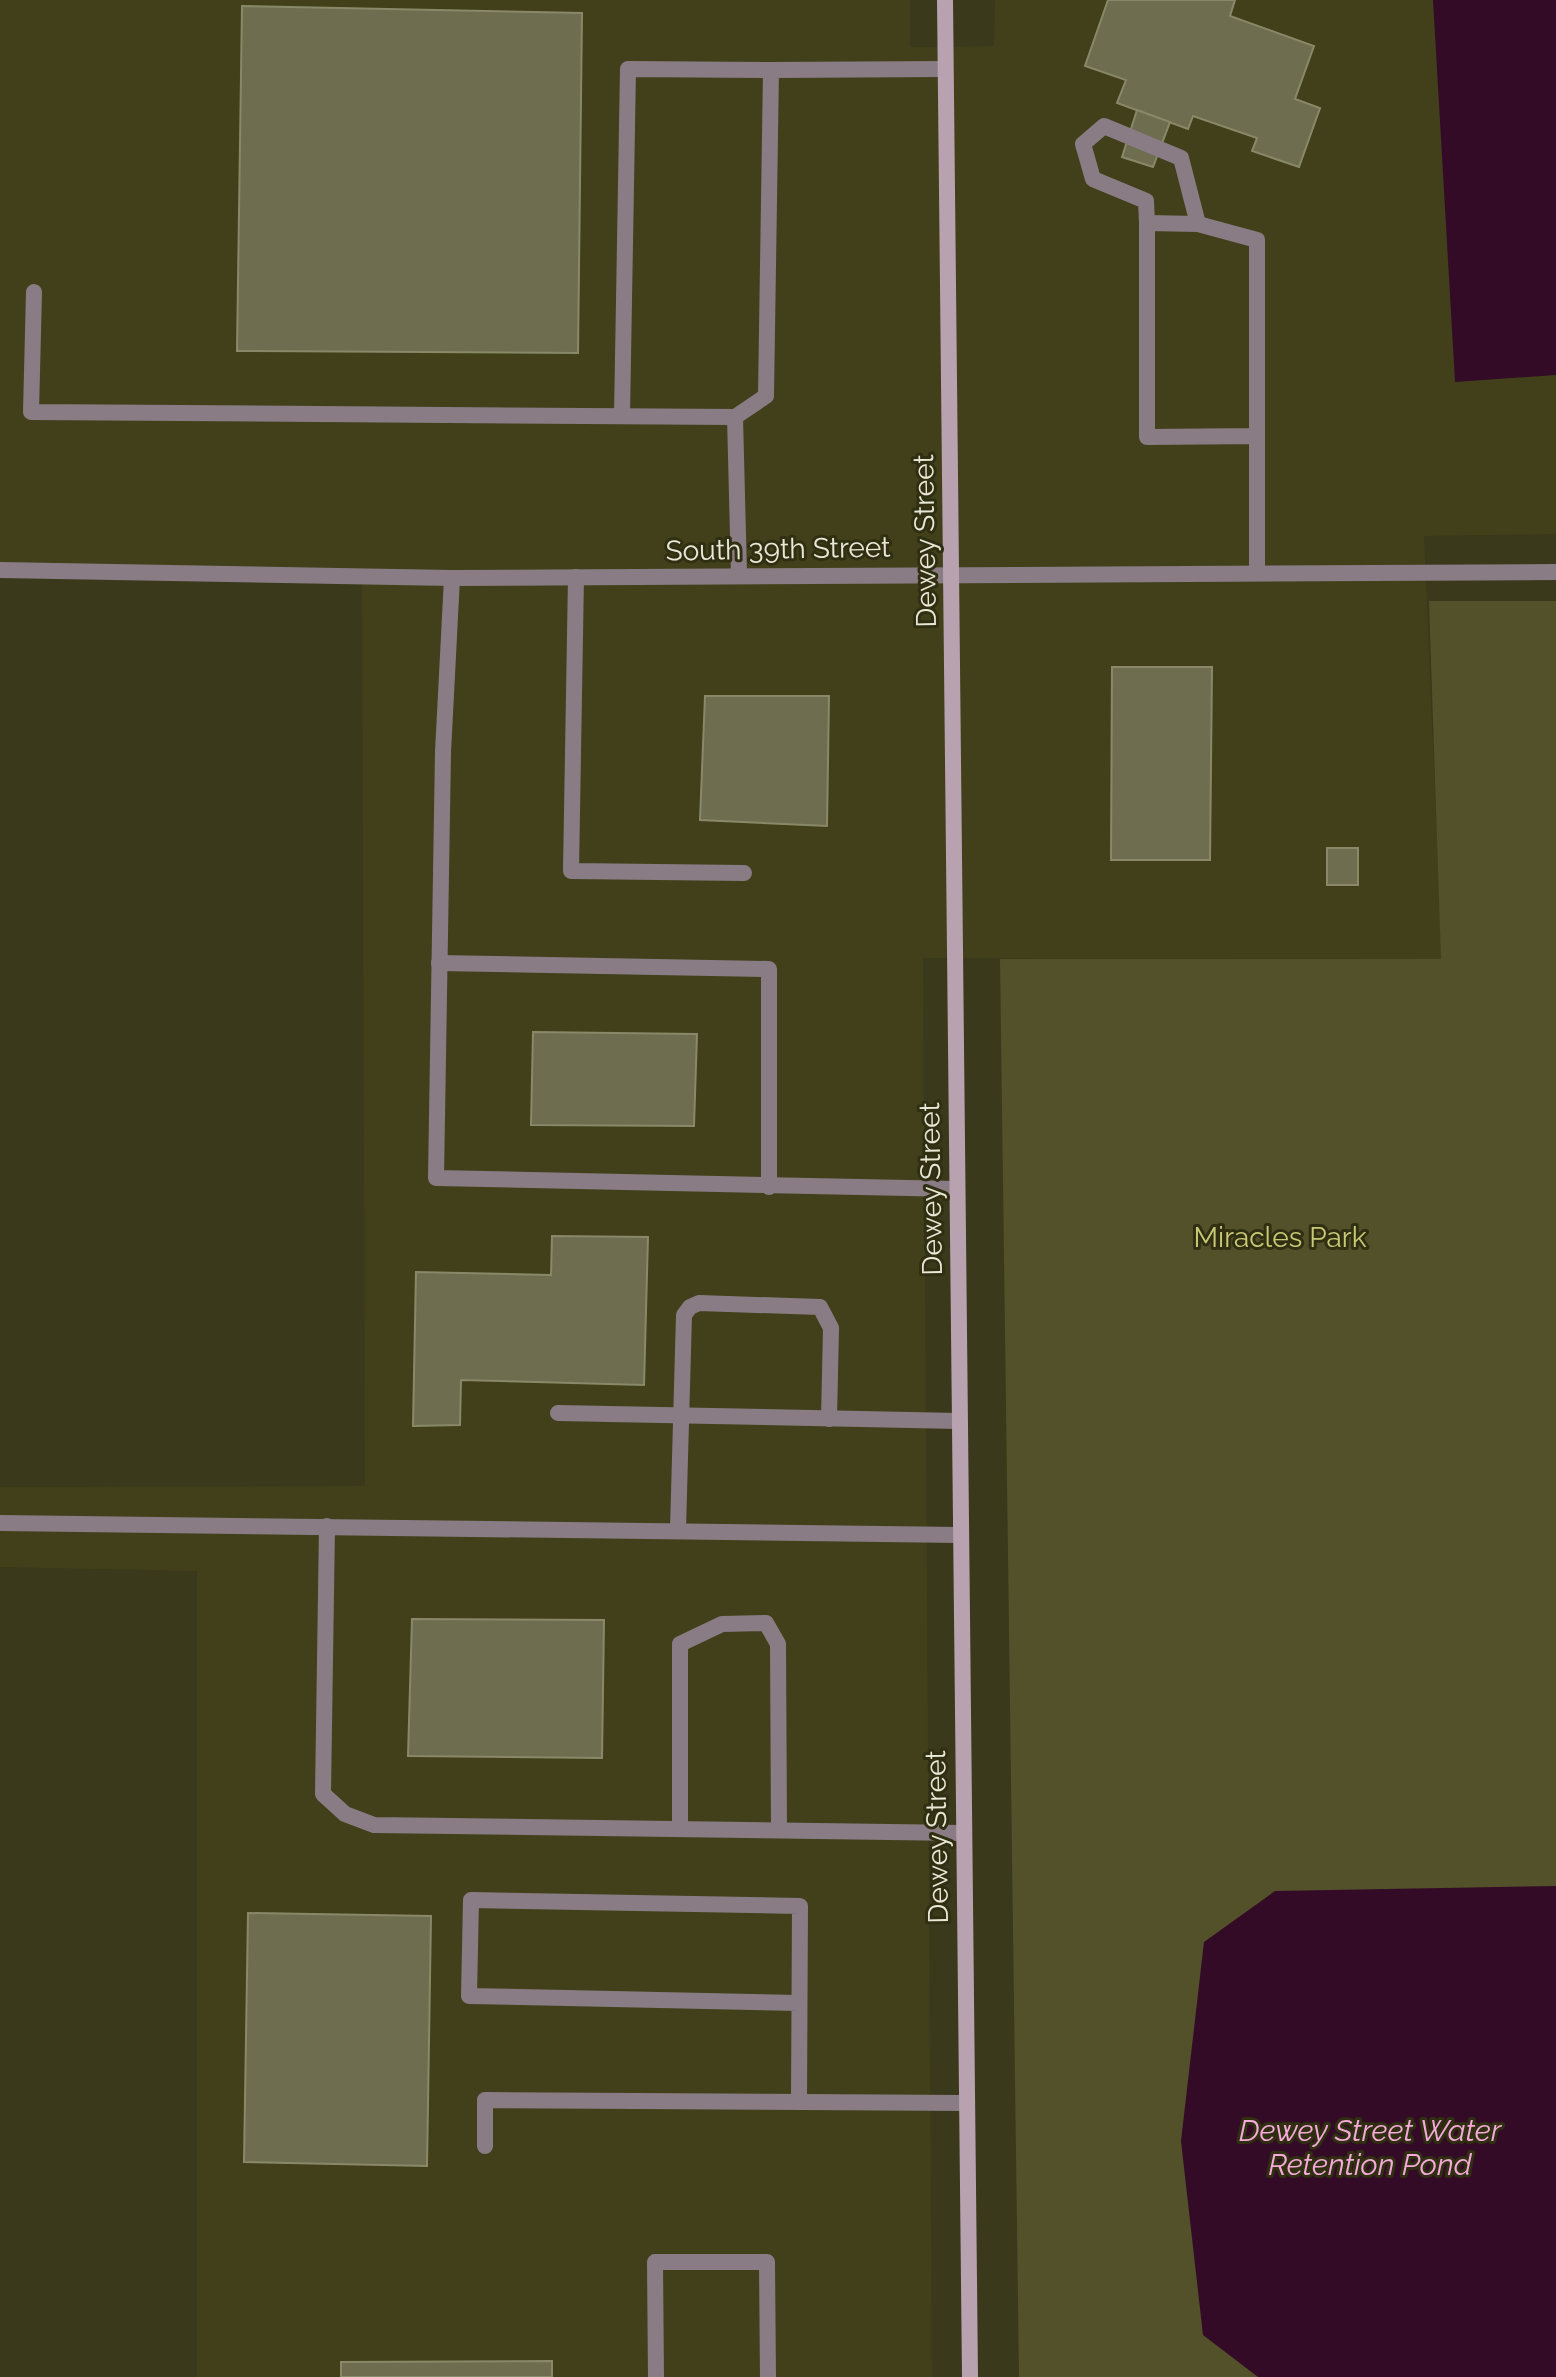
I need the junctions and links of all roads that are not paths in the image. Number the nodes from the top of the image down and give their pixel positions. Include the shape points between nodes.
1 (945, 0) edge
2 (945, 69) junction
3 (771, 70) junction
4 (1147, 223) junction
5 (1198, 224) junction
6 (34, 292) dead end
7 (622, 416) junction
8 (735, 417) junction
9 (1257, 436) junction
10 (0, 570) edge
11 (1556, 572) edge
12 (1257, 573) junction
13 (951, 574) junction
14 (739, 575) junction
15 (576, 577) junction
16 (452, 578) junction
17 (744, 873) dead end
18 (439, 963) junction
19 (769, 1187) junction
20 (957, 1189) junction
21 (558, 1413) dead end
22 (680, 1416) junction
23 (829, 1419) junction
24 (959, 1421) junction
25 (0, 1523) edge
26 (327, 1526) junction
27 (678, 1530) junction
28 (960, 1535) junction
29 (680, 1829) junction
30 (779, 1830) junction
31 (962, 1833) junction
32 (799, 2003) junction
33 (799, 2102) junction
34 (966, 2103) junction
35 (485, 2146) dead end
36 (656, 2377) edge
37 (768, 2377) edge
38 (970, 2377) edge

1 - 2 street, Dewey Street
2 - 3 street
2 - 13 street, Dewey Street
3 - 7 street via 628,69
3 - 8 street via 766,396
4 - 5 street
4 - 5 street via 1146,201 1093,179 1083,144 1104,126 1181,158
4 - 9 street via 1147,437
5 - 9 street via 1257,240
6 - 7 street via 31,412
7 - 8 street
8 - 14 street
9 - 12 street
10 - 16 street, South 39th Street
11 - 12 street, South 39th Street
12 - 13 street, South 39th Street
13 - 14 street, South 39th Street
13 - 20 street, Dewey Street
14 - 15 street, South 39th Street
15 - 16 street, South 39th Street
15 - 17 street via 571,871
16 - 18 street
18 - 19 street via 769,969
18 - 19 street via 436,1178
19 - 20 street
20 - 24 street, Dewey Street
21 - 22 street
22 - 23 street
22 - 23 street via 684,1315 699,1303 820,1307 831,1328
22 - 27 street
23 - 24 street
24 - 28 street, Dewey Street
25 - 26 street
26 - 27 street
26 - 29 street via 323,1794 331,1805 374,1825
27 - 28 street
28 - 31 street, Dewey Street
29 - 30 street
29 - 30 street via 680,1644 722,1624 766,1623 778,1644
30 - 31 street
31 - 34 street, Dewey Street
32 - 32 street via 800,1906 471,1900 469,1996
32 - 33 street
33 - 34 street
33 - 35 street via 485,2100
34 - 38 street, Dewey Street
36 - 37 street via 655,2262 767,2262

